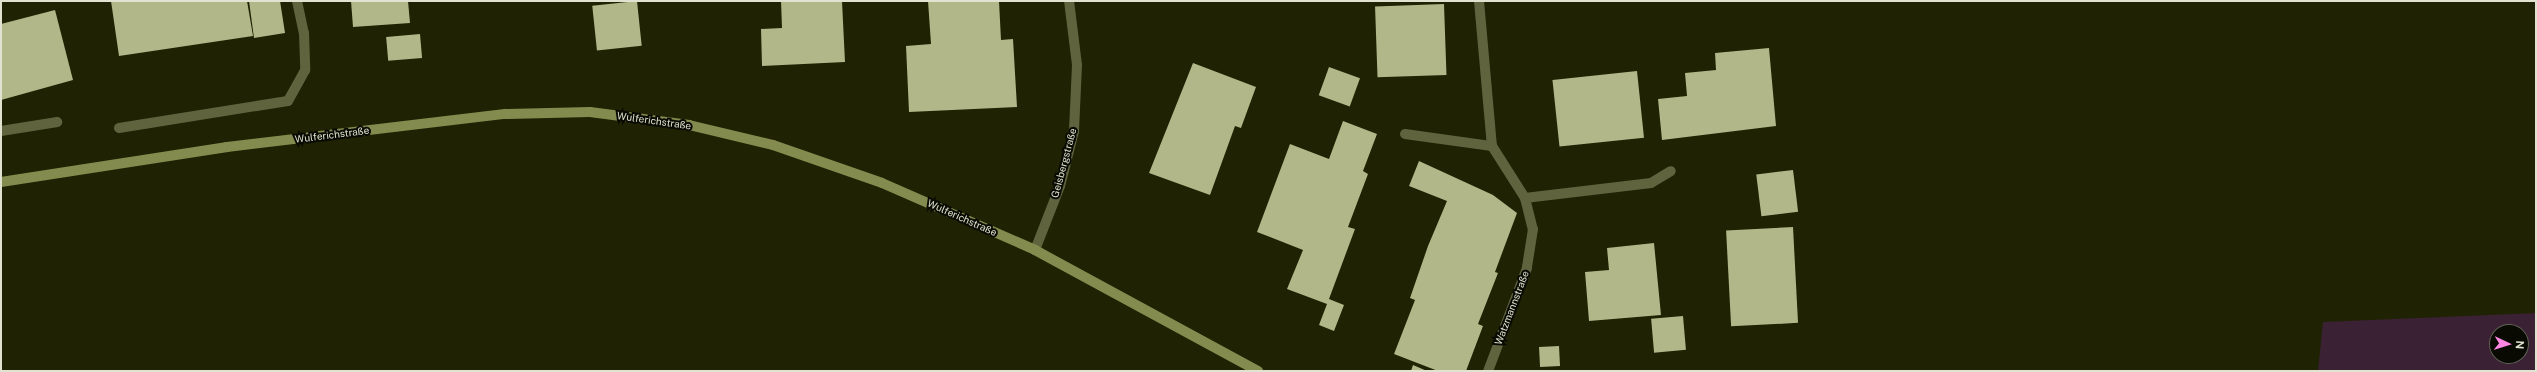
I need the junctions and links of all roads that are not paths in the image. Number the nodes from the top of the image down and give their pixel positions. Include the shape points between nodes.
1 (297, 1) edge
2 (1069, 1) edge
3 (1479, 1) edge
4 (57, 122) dead end
5 (119, 128) dead end
6 (1, 130) edge
7 (1405, 134) dead end
8 (1492, 146) junction
9 (1671, 171) dead end
10 (1, 182) edge
11 (1525, 198) junction
12 (1035, 250) junction
13 (1258, 371) edge
14 (1488, 371) edge

1 - 5 street via 304,33 305,70 288,101
2 - 12 street, Geisbergstraße via 1077,65 1074,131 1060,186
3 - 8 street, Watzmannstraße
4 - 6 street
7 - 8 street
8 - 11 street, Watzmannstraße
9 - 11 street via 1651,183
10 - 12 main road, Wulferichstraße via 227,147 497,115 590,112 689,125 773,145 882,182
11 - 14 street, Watzmannstraße via 1533,229 1527,268
12 - 13 main road, Wulferichstraße

